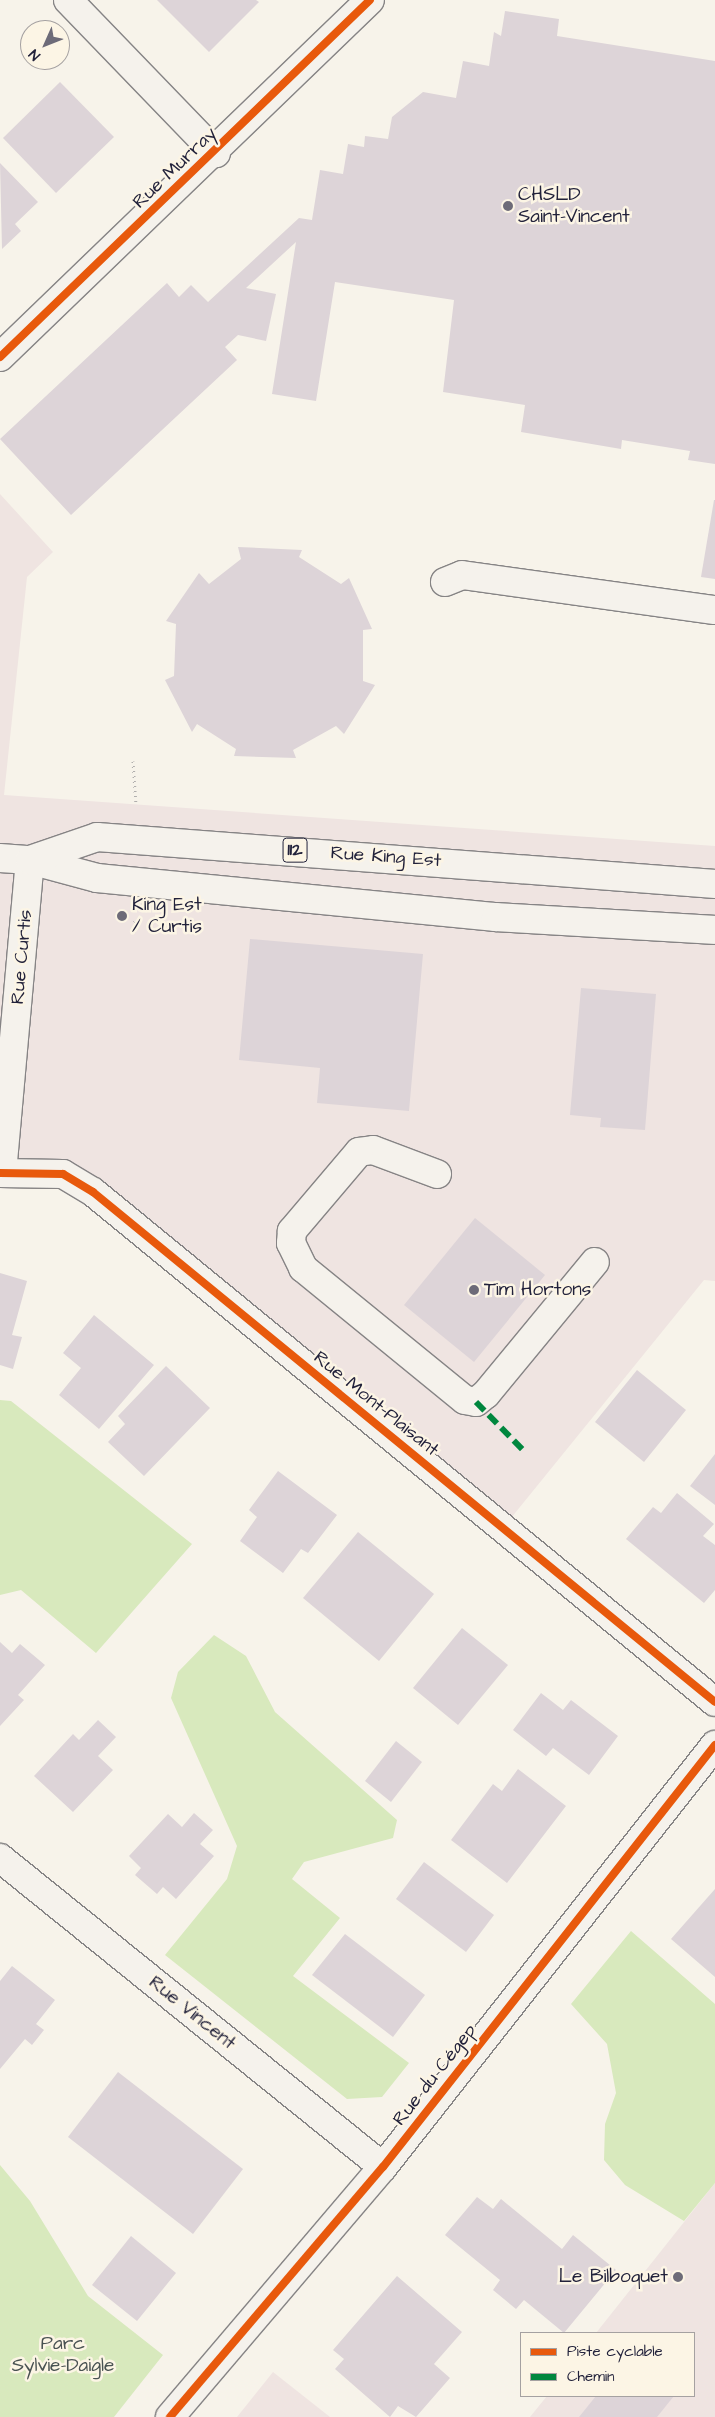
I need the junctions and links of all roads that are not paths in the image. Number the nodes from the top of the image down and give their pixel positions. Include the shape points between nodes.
1 (68, 0) edge
2 (370, 0) edge
3 (216, 153) junction
4 (0, 357) edge
5 (445, 582) dead end
6 (715, 610) edge
7 (0, 858) edge
8 (30, 860) junction
9 (715, 884) edge
10 (715, 930) edge
11 (1, 1173) edge
12 (437, 1174) dead end
13 (595, 1262) dead end
14 (715, 1702) edge
15 (715, 1745) edge
16 (0, 1858) edge
17 (383, 2167) junction
18 (170, 2417) edge

1 - 3 street
2 - 3 street, Rue Murray
3 - 4 street, Rue Murray
5 - 6 street via 462,575
7 - 8 street, Rue King Est / 112
8 - 9 street, Rue King Est / 112 via 97,837
8 - 10 street, Rue King Est / 112 via 97,878 496,917
8 - 11 street, Rue Curtis
11 - 14 street, Rue Mont-Plaisant via 64,1174 93,1192
12 - 13 street via 372,1150 359,1152 292,1231 291,1243 303,1268 465,1400 476,1402 486,1394
15 - 17 street, Rue du Cégep
16 - 17 street, Rue Vincent
17 - 18 street, Rue du Cégep

